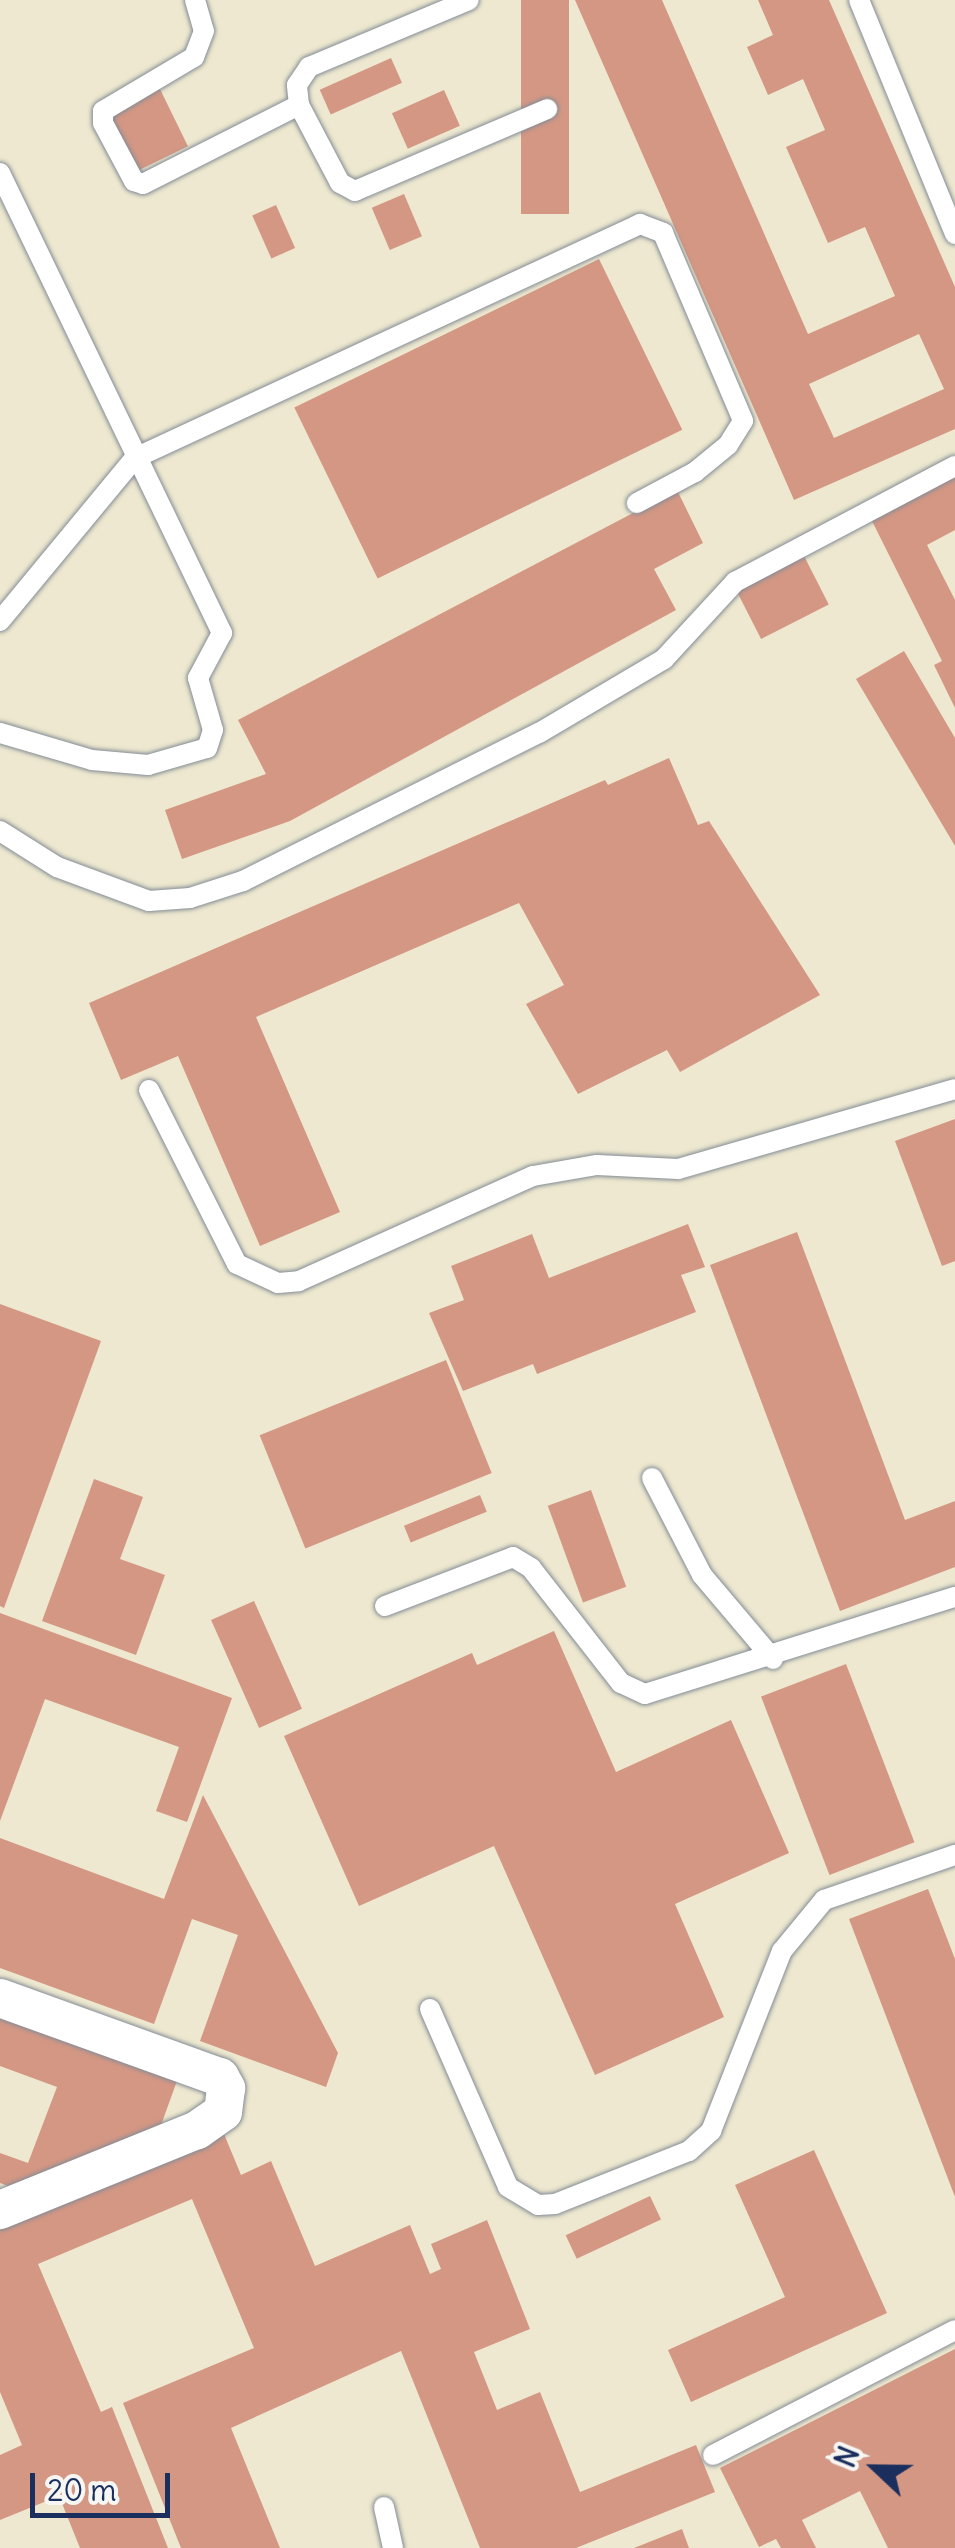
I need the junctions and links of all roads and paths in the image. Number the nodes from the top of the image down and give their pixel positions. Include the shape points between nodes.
1 (195, 0) edge
2 (469, 0) edge
3 (859, 0) edge
4 (300, 106) junction
5 (547, 109) dead end
6 (0, 173) edge
7 (955, 234) edge
8 (136, 458) junction
9 (955, 466) edge
10 (637, 503) dead end
11 (0, 621) edge
12 (0, 733) edge
13 (0, 831) edge
14 (955, 1089) edge
15 (149, 1090) dead end
16 (652, 1478) dead end
17 (955, 1598) edge
18 (384, 1606) dead end
19 (773, 1659) junction
20 (955, 1855) edge
21 (0, 1998) edge
22 (430, 2008) dead end
23 (0, 2210) edge
24 (955, 2330) edge
25 (713, 2455) dead end
26 (384, 2508) dead end
27 (393, 2548) edge

1 - 4 lane via 204,31 194,57 103,111 126,174 143,184
2 - 4 lane via 309,67 297,85
3 - 7 lane
4 - 5 lane via 340,183 355,191
6 - 8 lane
8 - 10 lane via 640,224 653,225 743,421 728,445 696,472
8 - 11 lane
8 - 12 lane via 222,632 198,678 212,730 207,748 148,765 92,760
9 - 13 lane via 735,582 664,659 538,733 243,881 190,898 148,901 74,876
14 - 15 lane via 678,1169 597,1165 533,1176 299,1281 278,1283 237,1264
16 - 19 lane via 702,1575
17 - 19 lane
18 - 19 lane via 513,1557 531,1568 632,1690 660,1692
20 - 22 lane via 824,1900 782,1951 711,2132 690,2151 555,2204 538,2206 508,2187
21 - 23 street via 220,2076 226,2088 223,2112 197,2130
24 - 25 lane
26 - 27 lane

